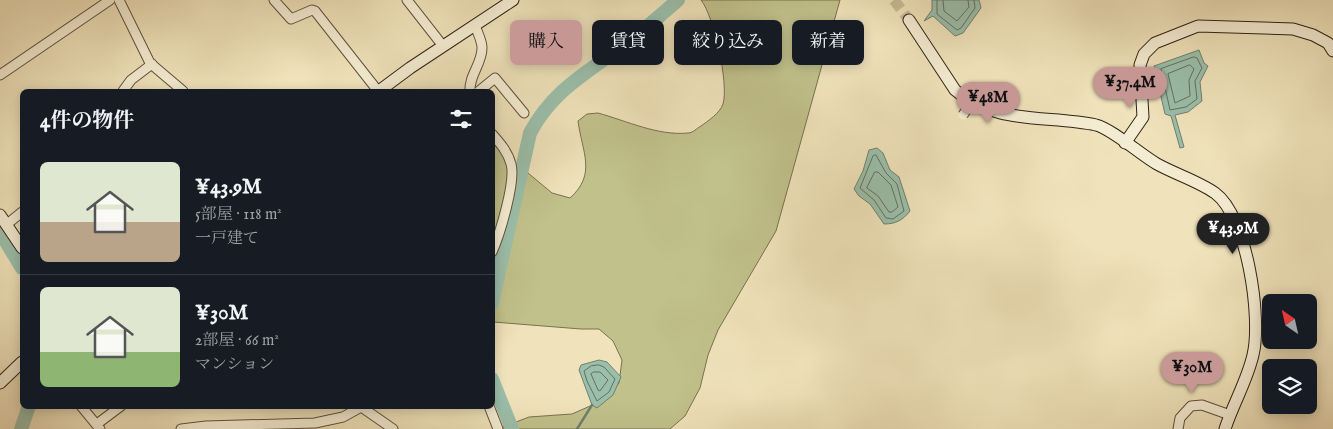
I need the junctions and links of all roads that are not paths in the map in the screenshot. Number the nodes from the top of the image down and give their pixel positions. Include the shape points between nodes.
1 (110, 0) edge
2 (120, 0) edge
3 (274, 0) edge
4 (407, 0) edge
5 (513, 0) edge
6 (909, 20) tunnel mouth
7 (474, 25) junction
8 (443, 46) junction
9 (1333, 51) edge
10 (152, 64) junction
11 (0, 75) edge
12 (982, 86) dead end
13 (124, 89) edge
14 (181, 89) edge
15 (377, 89) edge
16 (382, 89) edge
17 (470, 89) edge
18 (481, 89) edge
19 (524, 113) dead end
20 (964, 115) dead end
21 (495, 138) edge
22 (1125, 143) junction
23 (20, 213) edge
24 (3, 220) edge
25 (495, 242) edge
26 (20, 245) edge
27 (20, 364) edge
28 (0, 383) edge
29 (84, 409) edge
30 (118, 409) edge
31 (357, 409) edge
32 (363, 409) edge
33 (490, 409) edge
34 (1230, 415) junction
35 (316, 426) edge
36 (99, 427) edge
37 (180, 429) edge
38 (393, 429) edge
39 (498, 429) edge
40 (1178, 429) edge
41 (1225, 429) edge

1 - 11 street
2 - 10 street
3 - 15 street via 291,18 315,11
4 - 8 street
5 - 7 street
6 - 22 street via 962,96 990,111 1098,126
7 - 8 street
7 - 17 street via 482,48
8 - 16 street
9 - 22 street via 1328,43 1292,29 1198,26 1155,43 1144,54 1140,65 1143,117
10 - 13 street via 130,80
10 - 14 street
12 - 20 street, bridge
18 - 19 street via 495,78
21 - 25 street via 512,165 508,198
22 - 34 street via 1155,163 1216,193 1240,234 1251,269 1254,353
23 - 24 street
24 - 26 street
27 - 28 street
29 - 36 street
30 - 36 street
31 - 35 street
32 - 38 street
33 - 39 street
34 - 40 street via 1202,405 1191,406 1180,418
34 - 41 street
35 - 37 street

